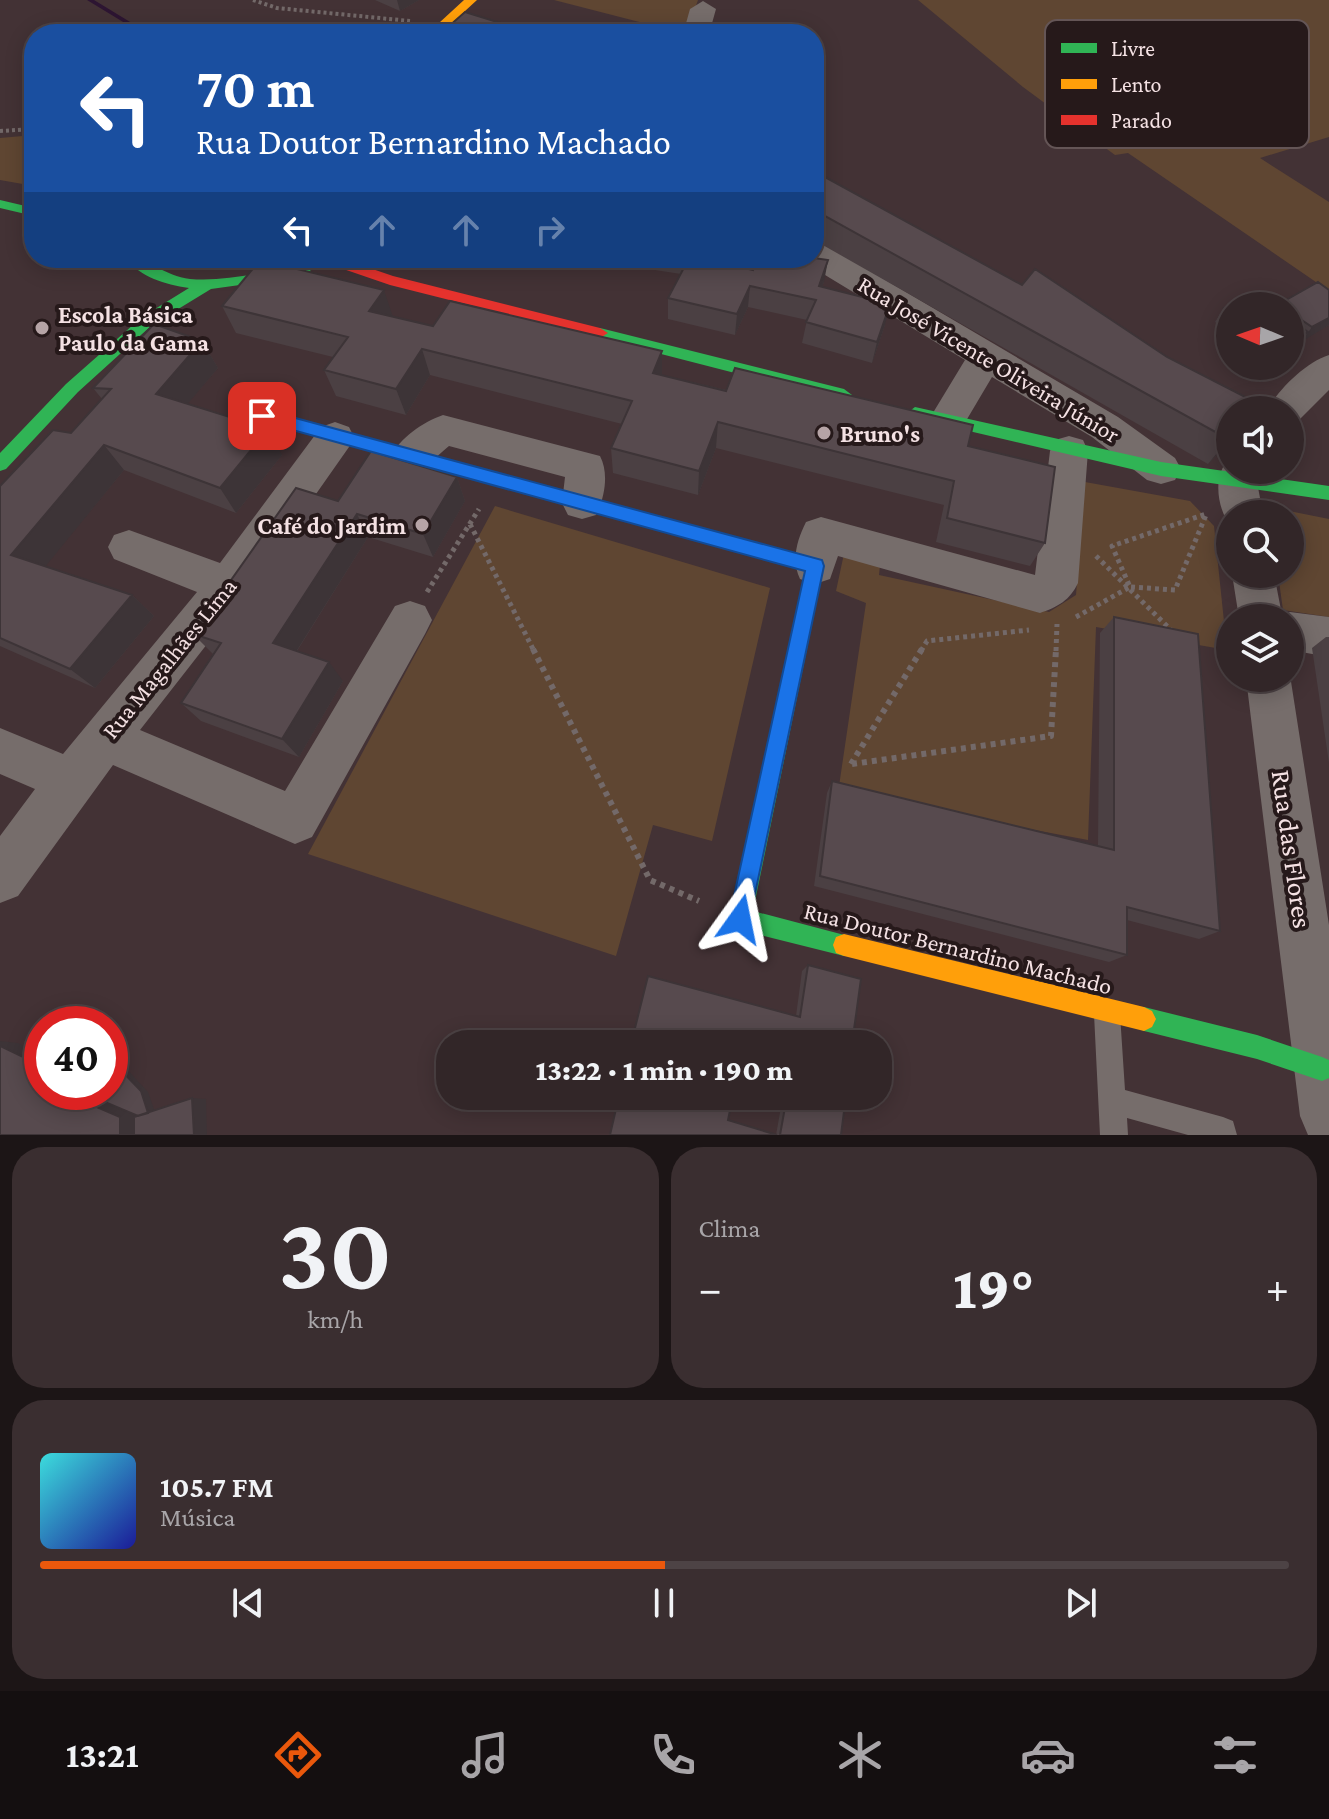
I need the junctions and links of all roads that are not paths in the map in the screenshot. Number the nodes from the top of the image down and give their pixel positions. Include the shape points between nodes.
1 (471, 0) edge
2 (435, 24) edge
3 (0, 194) edge
4 (24, 196) edge
5 (0, 204) edge
6 (24, 210) edge
7 (824, 259) edge
8 (134, 268) edge
9 (142, 268) edge
10 (243, 268) edge
11 (355, 268) edge
12 (217, 280) junction
13 (390, 280) junction
14 (132, 286) dead end
15 (119, 318) dead end
16 (986, 356) junction
17 (1329, 368) edge
18 (72, 388) junction
19 (865, 400) edge
20 (1305, 405) edge
21 (895, 408) edge
22 (238, 409) dead end
23 (947, 421) junction
24 (335, 437) junction
25 (1069, 451) junction
26 (409, 457) junction
27 (0, 464) edge
28 (1161, 469) junction
29 (1329, 493) edge
30 (1232, 495) edge
31 (582, 503) junction
32 (129, 547) dead end
33 (815, 566) junction
34 (228, 585) junction
35 (410, 620) road end
36 (1304, 633) edge
37 (1329, 637) edge
38 (1271, 692) edge
39 (105, 738) junction
40 (0, 751) edge
41 (71, 781) junction
42 (0, 878) edge
43 (1107, 1010) junction
44 (1326, 1092) edge
45 (1112, 1100) junction
46 (1114, 1135) edge
47 (1223, 1135) edge

1 - 2 street
3 - 4 street
5 - 6 street
7 - 16 street, Rua José Vicente Oliveira Júnior
8 - 14 street
9 - 12 street via 160,281
10 - 12 street
11 - 13 street
12 - 13 street via 302,271
12 - 18 street via 147,321
13 - 19 street
15 - 18 street
16 - 23 street
16 - 28 street, Rua José Vicente Oliveira Júnior via 1105,427
17 - 20 street
18 - 27 street
21 - 23 street
22 - 24 street
23 - 25 street
24 - 26 street
24 - 34 street, Rua Magalhães Lima
25 - 28 street
25 - 33 street via 1057,583 1040,595 821,534
26 - 31 street
26 - 31 street via 443,430 586,467
28 - 30 street
29 - 30 street
31 - 33 street
32 - 34 street
33 - 43 street, Rua Doutor Bernardino Machado via 740,919
34 - 39 street, Rua Magalhães Lima
35 - 39 street via 295,820
36 - 37 street
38 - 44 street, Rua das Flores
39 - 41 street, Rua Magalhães Lima
40 - 41 street
41 - 42 street, Rua Magalhães Lima
43 - 44 street, Rua Doutor Bernardino Machado via 1257,1047
43 - 45 lane
45 - 46 lane
45 - 47 lane

